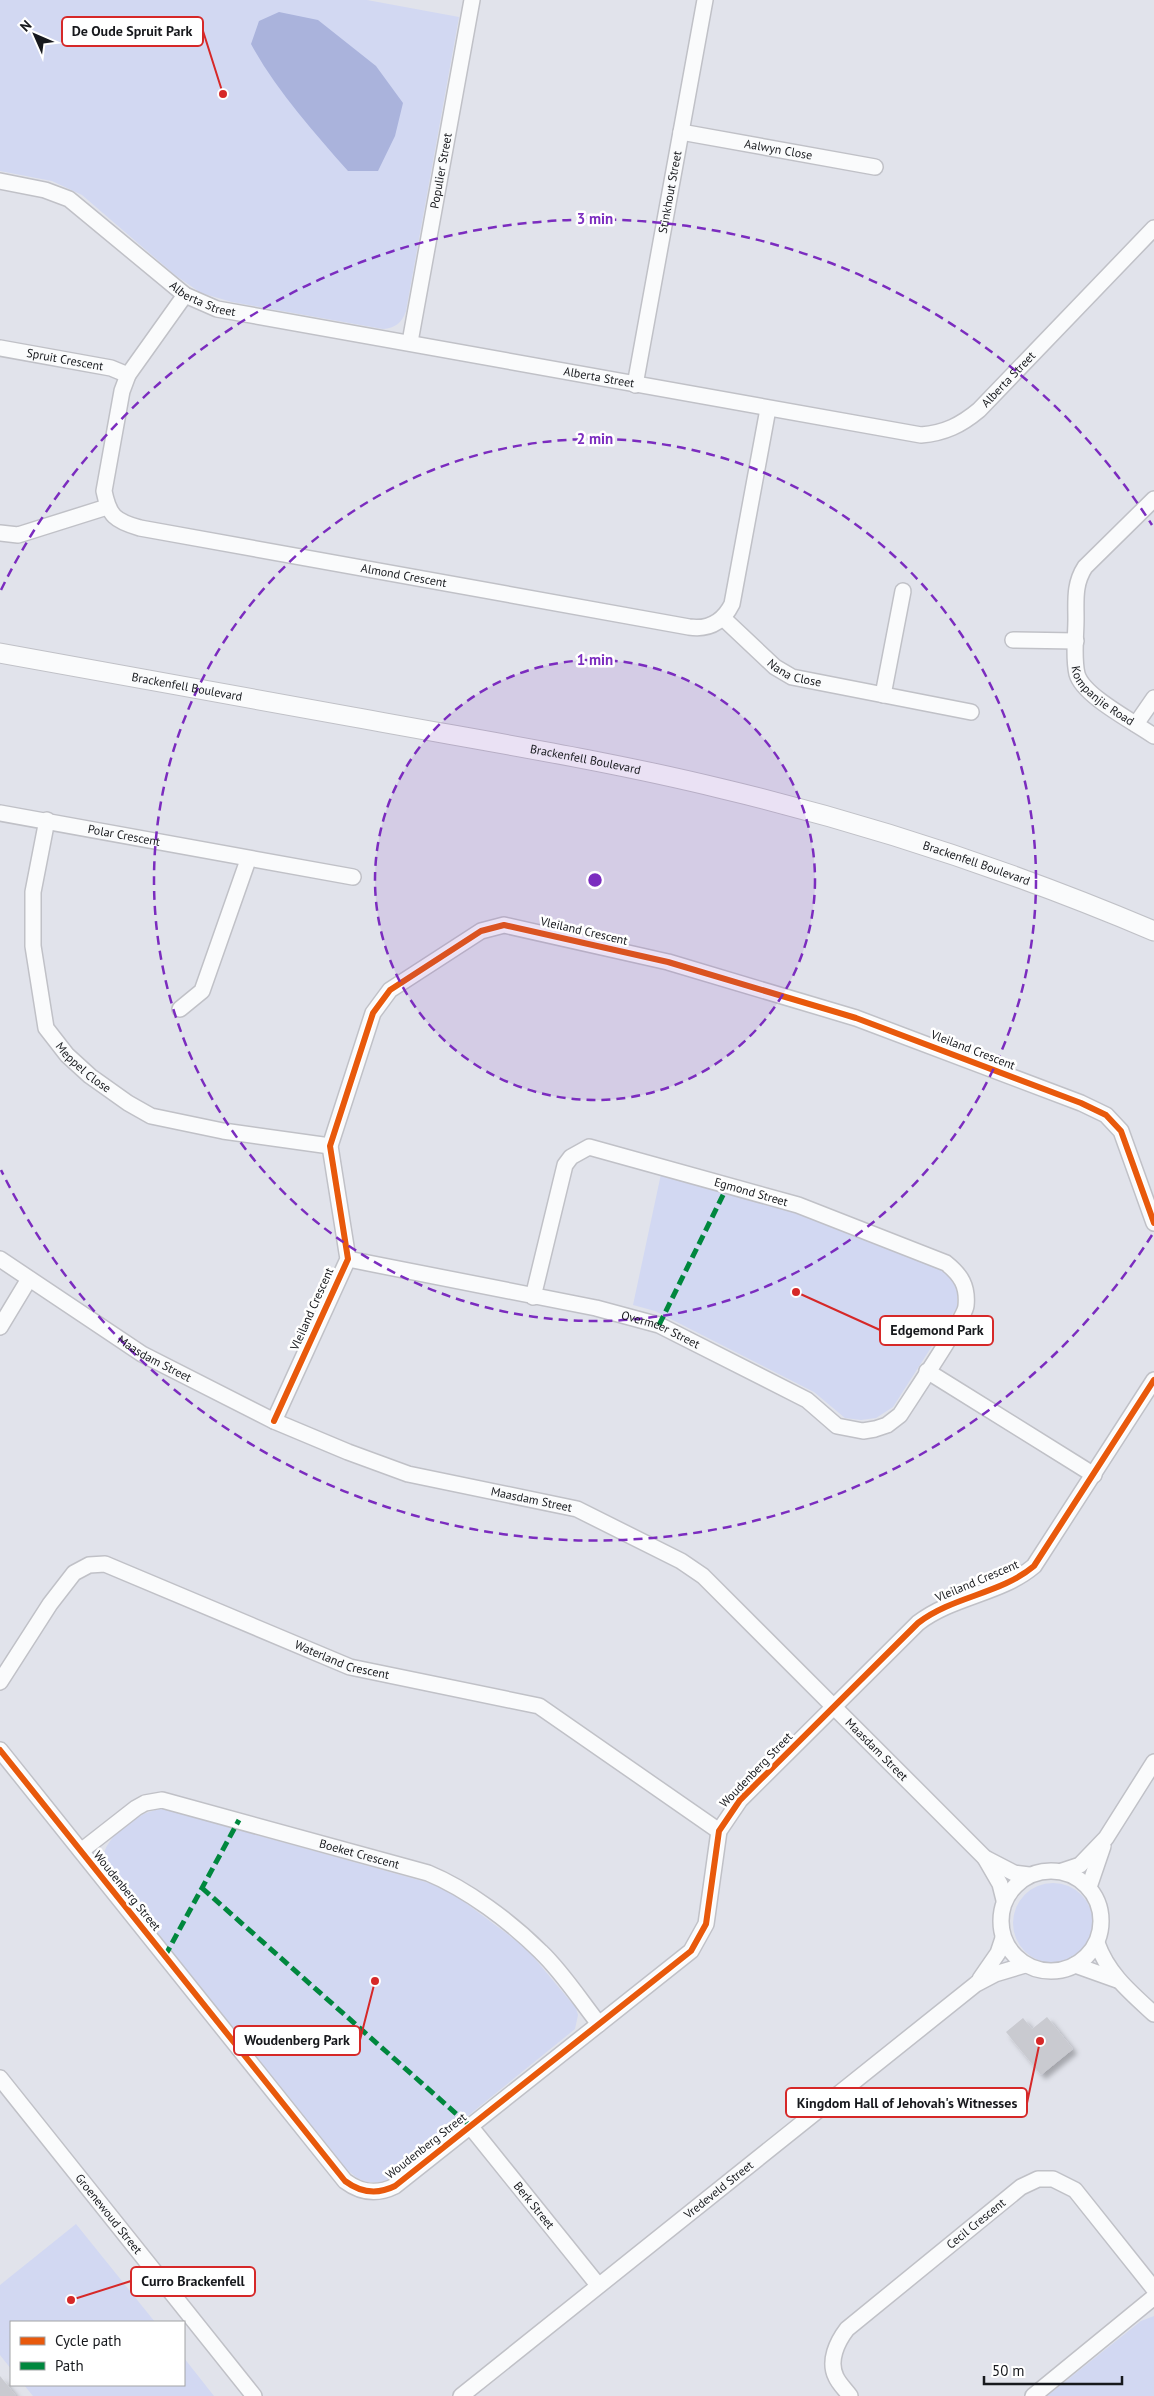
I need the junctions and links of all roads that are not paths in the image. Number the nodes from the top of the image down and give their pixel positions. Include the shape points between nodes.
1 (472, 0) edge
2 (705, 0) edge
3 (681, 132) junction
4 (876, 167) dead end
5 (0, 181) edge
6 (1154, 228) edge
7 (185, 295) junction
8 (410, 342) junction
9 (0, 348) edge
10 (128, 375) junction
11 (635, 385) junction
12 (768, 409) junction
13 (1154, 499) edge
14 (107, 506) junction
15 (0, 533) edge
16 (903, 591) dead end
17 (723, 618) junction
18 (1013, 640) dead end
19 (1076, 641) junction
20 (0, 653) edge
21 (884, 695) junction
22 (1154, 698) edge
23 (971, 712) dead end
24 (1136, 724) junction
25 (1154, 736) edge
26 (0, 813) edge
27 (47, 820) junction
28 (248, 860) junction
29 (353, 878) dead end
30 (1154, 931) edge
31 (180, 1009) dead end
32 (330, 1146) junction
33 (1154, 1223) edge
34 (348, 1259) junction
35 (0, 1260) edge
36 (29, 1279) junction
37 (533, 1297) junction
38 (0, 1327) edge
39 (927, 1371) junction
40 (1154, 1380) edge
41 (274, 1420) junction
42 (1094, 1475) junction
43 (0, 1682) edge
44 (834, 1707) junction
45 (0, 1750) edge
46 (1154, 1762) edge
47 (719, 1831) junction
48 (1106, 1838) junction
49 (81, 1851) junction
50 (986, 1858) junction
51 (1062, 1871) junction
52 (1029, 1875) junction
53 (1089, 1887) junction
54 (1004, 1900) junction
55 (1003, 1938) junction
56 (1097, 1943) junction
57 (1025, 1965) junction
58 (1075, 1966) junction
59 (1118, 1980) junction
60 (976, 1984) junction
61 (1154, 2014) edge
62 (599, 2024) junction
63 (0, 2078) edge
64 (470, 2126) junction
65 (598, 2285) junction
66 (1154, 2289) edge
67 (1154, 2297) edge
68 (254, 2396) edge
69 (460, 2396) edge
70 (850, 2396) edge
71 (1033, 2396) edge

1 - 8 street, Populier Street
2 - 3 street, Stinkhout Street
3 - 4 street, Aalwyn Close
3 - 11 street, Stinkhout Street
5 - 7 street, Alberta Street via 46,190 69,199
6 - 12 street, Alberta Street via 979,410 958,426 934,434 909,434
7 - 8 street, Alberta Street via 227,312
7 - 10 street
8 - 11 street, Alberta Street
9 - 10 street, Spruit Crescent via 111,368
10 - 14 street via 104,491
11 - 12 street, Alberta Street
12 - 17 street via 732,604
13 - 19 street, Kompanjie Road via 1080,576 1076,585
14 - 15 street via 18,535
14 - 17 street, Almond Crescent via 123,523 160,532 689,627 707,627
16 - 21 street
17 - 21 street, Nana Close via 783,674
18 - 19 street, Kompanjie Road
19 - 24 street, Kompanjie Road via 1076,668 1084,687
20 - 30 street, Brackenfell Boulevard via 599,762 722,788 851,823 973,862
21 - 23 street, Nana Close
22 - 24 street
24 - 25 street, Kompanjie Road
26 - 27 street, Polar Crescent
27 - 28 street, Polar Crescent
27 - 32 street, Meppel Close via 33,892 33,946 46,1028 68,1055 90,1076 151,1116 223,1131
28 - 29 street, Polar Crescent
28 - 31 street via 202,991
32 - 33 street, Vleiland Crescent via 373,1014 381,1000 390,990 481,931 504,925 668,962 856,1018 1082,1103 1106,1115 1121,1130
32 - 34 street, Vleiland Crescent
34 - 37 street, Overmeer Street
34 - 41 street, Vleiland Crescent
35 - 36 street, Maasdam Street
36 - 38 street
36 - 41 street, Maasdam Street via 142,1354
37 - 39 street, Overmeer Street via 596,1308 659,1325 807,1400 837,1426 852,1429 863,1431 888,1425 900,1415
37 - 39 street, Egmond Street via 565,1165 571,1157 589,1147 798,1205 946,1263 965,1284 966,1309
39 - 42 street
40 - 42 street, Vleiland Crescent
41 - 44 street, Maasdam Street via 408,1474 567,1505 598,1518 703,1576
42 - 44 street, Vleiland Crescent via 1034,1566 1018,1578 929,1614
43 - 47 street, Waterland Crescent via 74,1573 89,1565 105,1564 350,1667 539,1706
44 - 47 street, Woudenberg Street via 740,1800
44 - 50 street, Maasdam Street
45 - 49 street, Woudenberg Street
46 - 48 street
47 - 62 street, Woudenberg Street via 706,1924 691,1951
48 - 51 street via 1080,1865
48 - 53 street
49 - 62 street, Boeket Crescent via 136,1808 162,1800 428,1873 461,1889 531,1942 556,1968
49 - 64 street, Woudenberg Street via 339,2174 353,2187 370,2192 395,2186
50 - 52 street, Maasdam Street via 1014,1873
50 - 54 street, Maasdam Street via 1000,1884
51 - 52 street via 1045,1870
51 - 53 street
52 - 54 street via 1014,1885
53 - 56 street via 1102,1914
54 - 55 street via 1000,1919
55 - 57 street
55 - 60 street, Vredeveld Street via 998,1953
56 - 58 street
56 - 59 street via 1102,1958
57 - 58 street via 1042,1971
57 - 60 street, Vredeveld Street
58 - 59 street
59 - 61 street
60 - 65 street, Vredeveld Street
62 - 64 street, Woudenberg Street
63 - 68 street, Groenewoud Street
64 - 65 street, Berk Street
65 - 69 street, Vredeveld Street
66 - 70 street, Cecil Crescent via 1076,2190 1053,2179 1038,2179 1022,2186 847,2329 838,2340 834,2368 836,2378
67 - 71 street

